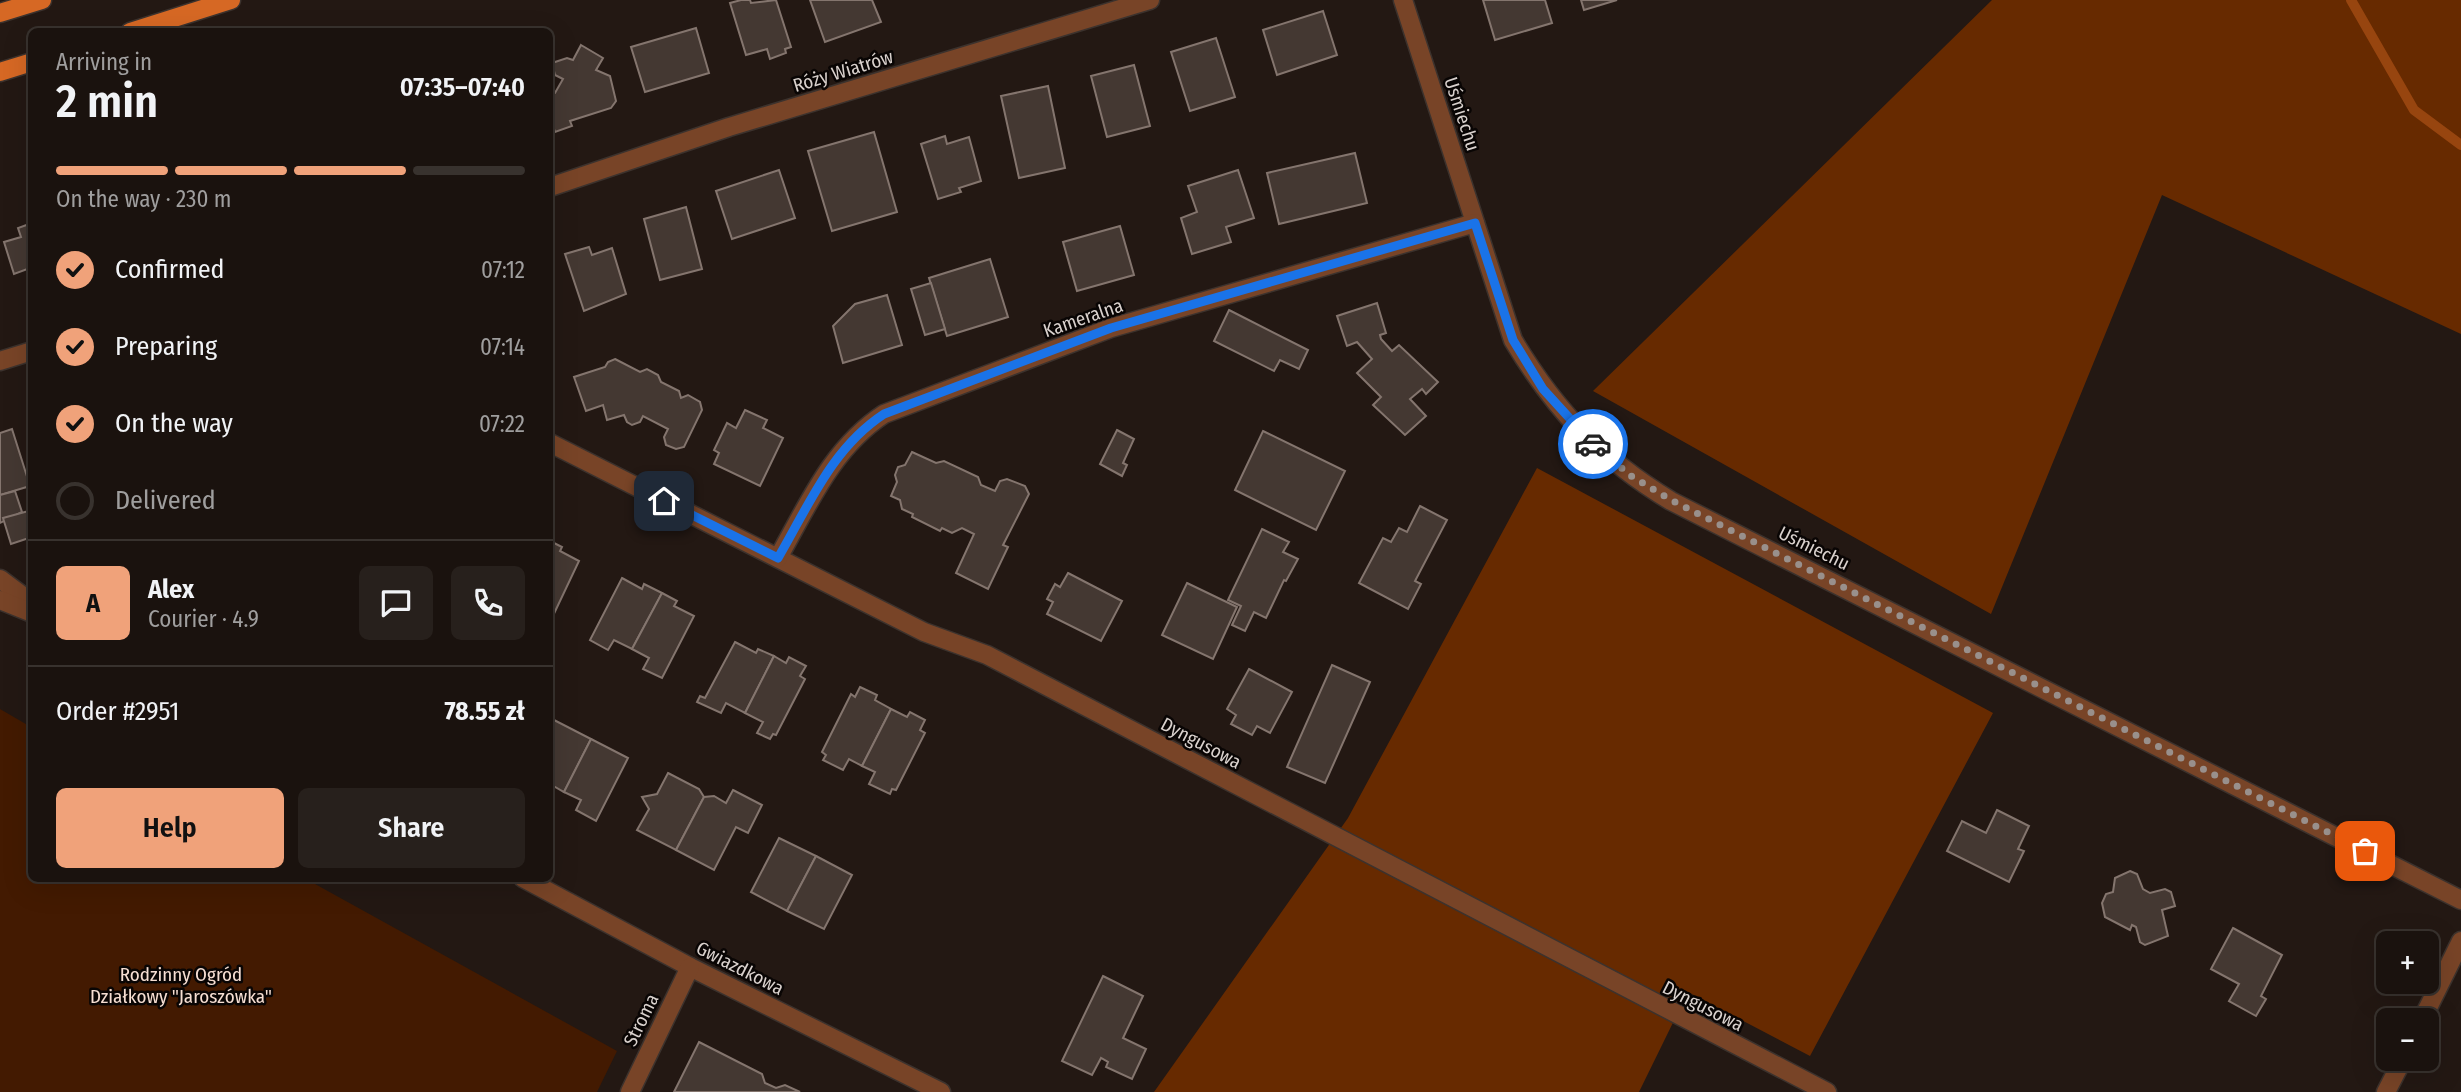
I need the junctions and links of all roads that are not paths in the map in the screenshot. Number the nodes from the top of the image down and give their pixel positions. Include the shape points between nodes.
1 (42, 0) edge
2 (231, 0) edge
3 (1150, 0) edge
4 (1403, 0) edge
5 (0, 13) edge
6 (143, 28) edge
7 (28, 63) edge
8 (0, 72) edge
9 (553, 186) edge
10 (1475, 223) junction
11 (28, 352) edge
12 (0, 361) edge
13 (553, 445) edge
14 (778, 558) junction
15 (0, 579) edge
16 (0, 600) edge
17 (28, 600) edge
18 (28, 611) edge
19 (531, 882) edge
20 (2461, 900) edge
21 (2461, 941) edge
22 (691, 967) junction
23 (2428, 1008) edge
24 (2397, 1071) edge
25 (630, 1092) edge
26 (941, 1092) edge
27 (1827, 1092) edge
28 (2386, 1092) edge

1 - 5 main road
2 - 6 main road
3 - 9 street, Róży Wiatrów via 729,127
4 - 10 street, Uśmiechu
7 - 8 main road
10 - 14 street, Kameralna via 1111,328 884,414 839,452
10 - 20 street, Uśmiechu via 1513,340 1543,389 1593,444 1631,476
11 - 12 street
13 - 14 street, Dyngusowa
14 - 27 street, Dyngusowa via 924,632 987,655
15 - 17 street
16 - 18 street
19 - 22 street, Gwiazdkowa
21 - 23 street
22 - 25 street, Stroma
22 - 26 street, Gwiazdkowa
24 - 28 street

